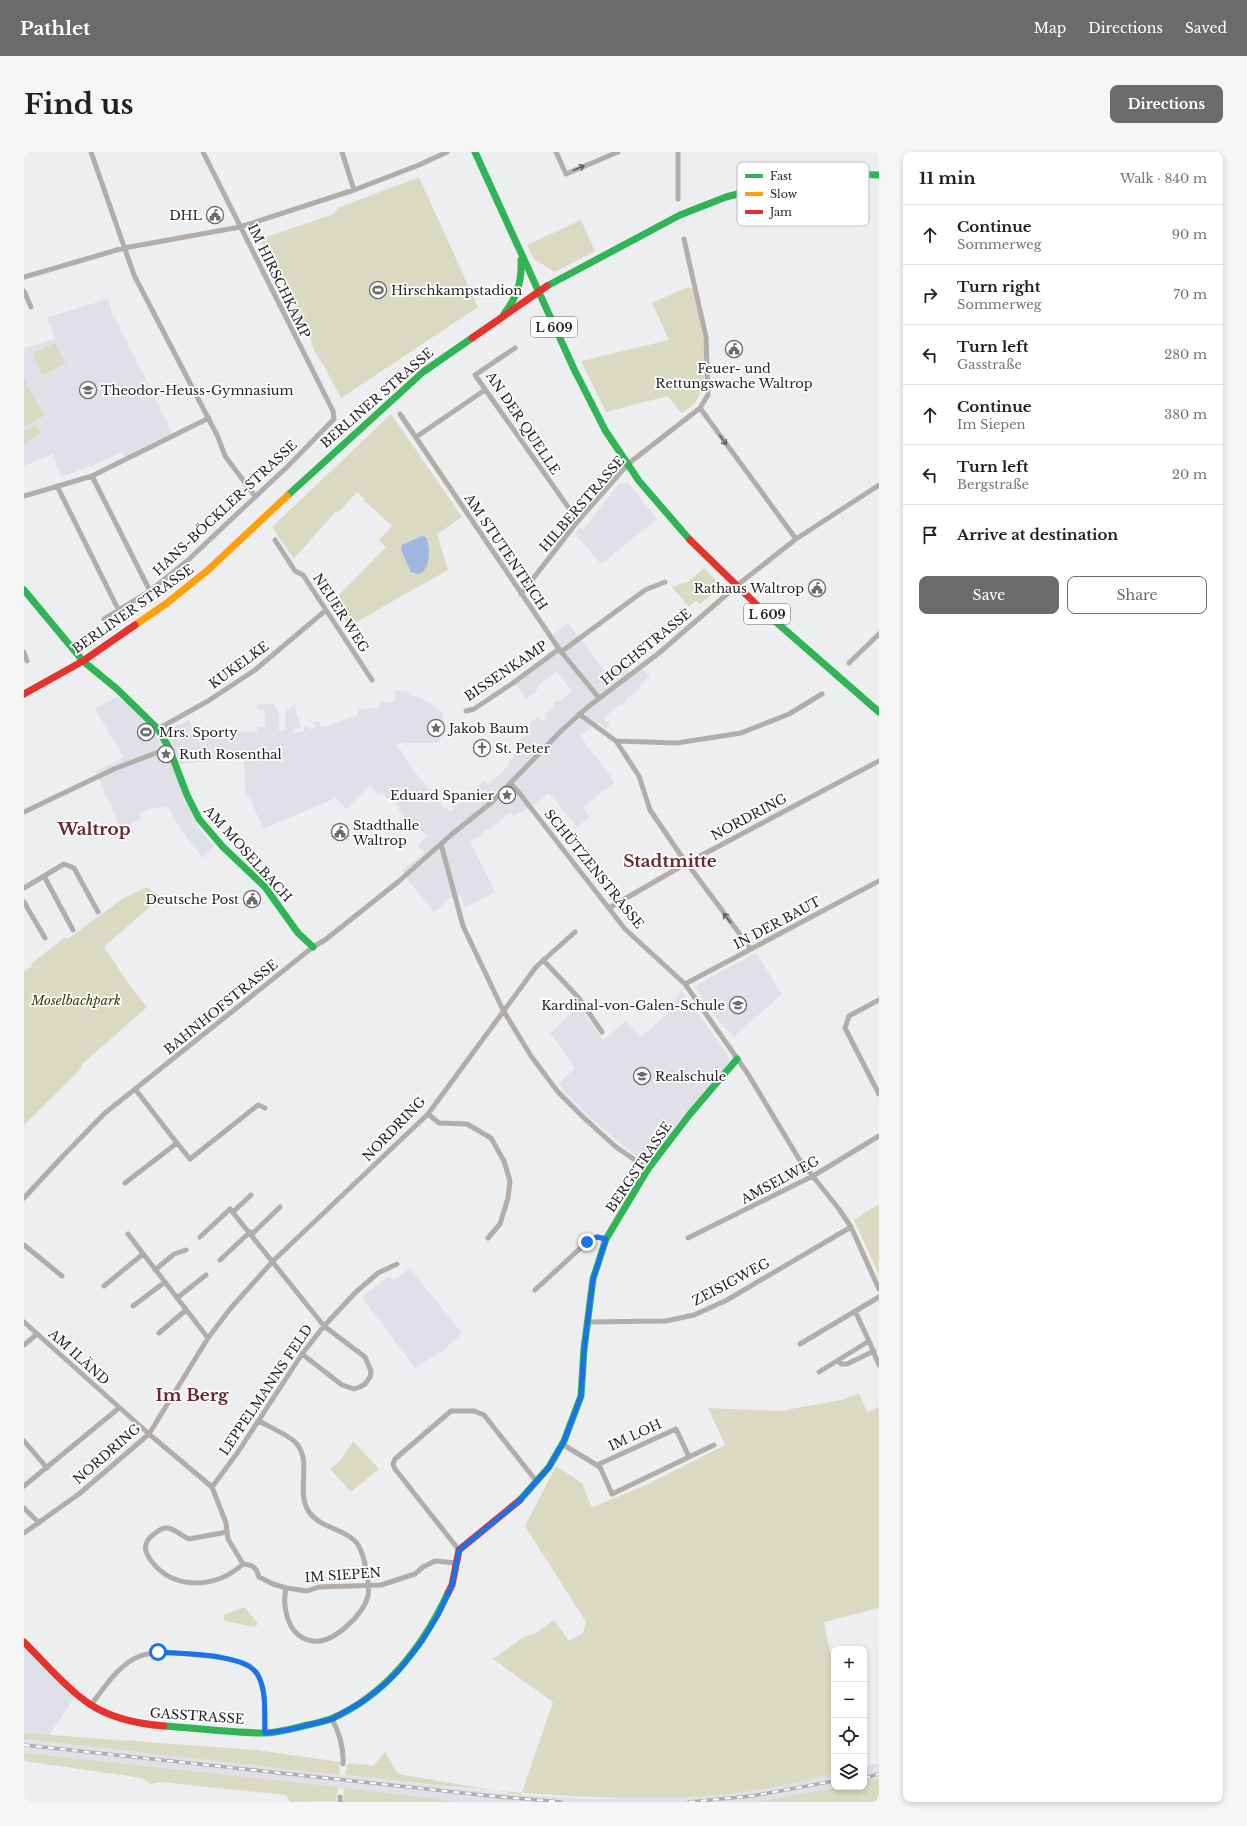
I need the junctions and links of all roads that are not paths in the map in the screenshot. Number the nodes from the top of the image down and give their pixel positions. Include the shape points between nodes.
1 (91, 152) edge
2 (203, 152) edge
3 (342, 152) edge
4 (447, 152) edge
5 (475, 152) edge
6 (556, 152) edge
7 (618, 152) edge
8 (678, 152) edge
9 (869, 175) edge
10 (879, 175) edge
11 (354, 190) junction
12 (737, 194) edge
13 (678, 199) dead end
14 (240, 227) junction
15 (684, 239) dead end
16 (124, 248) junction
17 (521, 255) junction
18 (24, 277) edge
19 (24, 291) edge
20 (538, 291) junction
21 (31, 307) dead end
22 (504, 314) junction
23 (515, 348) dead end
24 (485, 390) junction
25 (700, 408) junction
26 (400, 414) dead end
27 (208, 418) junction
28 (334, 419) joint
29 (416, 437) junction
30 (628, 464) junction
31 (92, 476) junction
32 (879, 485) edge
33 (57, 486) junction
34 (24, 496) edge
35 (255, 496) junction
36 (578, 521) junction
37 (275, 540) dead end
38 (796, 540) junction
39 (665, 582) dead end
40 (736, 587) junction
41 (24, 590) edge
42 (150, 591) junction
43 (521, 594) junction
44 (326, 610) junction
45 (119, 611) junction
46 (104, 619) dead end
47 (879, 634) edge
48 (560, 650) junction
49 (24, 652) edge
50 (27, 661) dead end
51 (83, 661) junction
52 (849, 664) dead end
53 (372, 680) dead end
54 (24, 694) edge
55 (822, 694) dead end
56 (599, 698) junction
57 (466, 711) dead end
58 (879, 712) edge
59 (579, 714) junction
60 (158, 729) junction
61 (616, 741) junction
62 (170, 748) junction
63 (879, 761) edge
64 (511, 784) junction
65 (24, 812) edge
66 (441, 844) junction
67 (687, 863) junction
68 (44, 876) junction
69 (879, 881) edge
70 (24, 888) edge
71 (24, 902) edge
72 (609, 908) junction
73 (98, 912) dead end
74 (73, 930) dead end
75 (575, 932) dead end
76 (45, 938) dead end
77 (313, 947) junction
78 (751, 949) junction
79 (543, 960) junction
80 (685, 984) junction
81 (879, 1000) edge
82 (503, 1010) junction
83 (602, 1032) dead end
84 (738, 1059) junction
85 (136, 1089) junction
86 (879, 1094) edge
87 (265, 1108) dead end
88 (428, 1114) junction
89 (879, 1136) edge
90 (177, 1142) junction
91 (648, 1170) junction
92 (813, 1176) junction
93 (125, 1183) dead end
94 (251, 1195) dead end
95 (24, 1198) edge
96 (280, 1207) dead end
97 (233, 1212) junction
98 (852, 1227) junction
99 (128, 1234) dead end
100 (250, 1234) junction
101 (200, 1237) dead end
102 (488, 1238) dead end
103 (688, 1238) dead end
104 (606, 1239) junction
105 (24, 1246) edge
106 (186, 1250) dead end
107 (144, 1254) junction
108 (220, 1260) dead end
109 (273, 1261) junction
110 (397, 1264) dead end
111 (155, 1270) junction
112 (206, 1275) dead end
113 (62, 1276) dead end
114 (165, 1282) junction
115 (104, 1286) dead end
116 (879, 1289) edge
117 (535, 1290) dead end
118 (879, 1297) edge
119 (177, 1298) junction
120 (133, 1306) dead end
121 (186, 1310) junction
122 (855, 1311) junction
123 (24, 1322) edge
124 (586, 1322) junction
125 (324, 1326) junction
126 (159, 1333) dead end
127 (37, 1334) junction
128 (208, 1338) junction
129 (869, 1342) junction
130 (800, 1344) dead end
131 (24, 1345) edge
132 (874, 1351) junction
133 (302, 1354) junction
134 (839, 1360) junction
135 (879, 1365) edge
136 (819, 1372) dead end
137 (119, 1408) junction
138 (259, 1421) junction
139 (149, 1434) junction
140 (24, 1441) edge
141 (562, 1444) junction
142 (714, 1445) dead end
143 (689, 1457) junction
144 (597, 1466) junction
145 (47, 1468) junction
146 (537, 1482) junction
147 (24, 1486) edge
148 (212, 1487) junction
149 (24, 1508) edge
150 (39, 1523) junction
151 (227, 1532) junction
152 (24, 1533) edge
153 (459, 1550) junction
154 (457, 1563) junction
155 (242, 1564) junction
156 (368, 1586) junction
157 (286, 1588) junction
158 (24, 1642) edge
159 (91, 1705) junction
160 (332, 1719) junction
161 (265, 1733) junction
162 (343, 1764) dead end

1 - 16 street
2 - 14 street, IM HIRSCHKAMP
3 - 11 street
4 - 11 street
5 - 17 main road, L 609
6 -> 7 street via 566,174
8 - 13 street
9 - 10 main road, BERLINER STRASSE
11 - 14 street
12 - 20 main road, BERLINER STRASSE via 690,210 667,221
14 - 16 street
14 - 28 street, IM HIRSCHKAMP via 333,411
15 - 25 street, HILBERSTRASSE via 706,337 708,395
16 - 18 street
16 - 27 street via 134,274
17 - 20 main road, L 609
17 - 22 main road via 520,289
19 - 21 street
20 - 22 main road, BERLINER STRASSE
20 - 30 main road, L 609 via 589,401 612,442
22 - 51 main road, BERLINER STRASSE via 423,372 333,452 208,570 167,603
23 - 24 street, AN DER QUELLE via 475,376
24 - 29 street
24 - 36 street, AN DER QUELLE
25 - 30 street, HILBERSTRASSE
25 -> 38 street
26 - 29 street, AM STUTENTEICH
27 - 31 street
27 - 35 street via 224,456
28 - 35 street, HANS-BÖCKLER-STRASSE
29 - 43 street, AM STUTENTEICH
30 - 36 street, HILBERSTRASSE
30 - 40 main road, L 609 via 681,531
31 - 33 street
31 - 42 street
32 - 38 street, HOCHSTRASSE
33 - 34 street
33 - 45 street
35 - 42 street, HANS-BÖCKLER-STRASSE via 187,562
36 - 43 street, HILBERSTRASSE
37 - 44 street, NEUER WEG via 295,571 303,575
38 - 40 street, HOCHSTRASSE
39 - 48 street, BISSENKAMP via 645,590
40 - 56 street, HOCHSTRASSE via 659,654
40 - 58 main road, L 609
41 - 51 main road, AM MOSELBACH
42 - 45 street, HANS-BÖCKLER-STRASSE
43 - 48 street, AM STUTENTEICH
44 - 53 street, NEUER WEG
44 - 60 street, KUKELKE via 255,670 208,701
45 - 46 street, HANS-BÖCKLER-STRASSE
47 - 52 street
48 - 56 street, AM STUTENTEICH
48 - 57 street, BISSENKAMP via 513,683
49 - 50 street
51 - 54 main road, BERLINER STRASSE
51 - 60 main road, AM MOSELBACH via 117,689
55 - 61 street via 789,714 741,733 677,743
56 - 59 street, HOCHSTRASSE
59 - 61 street
59 - 64 street, HOCHSTRASSE
60 - 62 main road, AM MOSELBACH
61 - 67 street via 639,776 650,810
62 - 65 street via 114,769
62 - 77 main road, AM MOSELBACH via 199,819 223,847 265,887 298,933
63 - 67 street, NORDRING
64 - 66 street, HOCHSTRASSE
64 - 72 street, SCHÜTZENSTRASSE
66 - 77 street, BAHNHOFSTRASSE via 403,878
66 - 82 street via 463,926
67 - 72 street, NORDRING
78 -> 67 street
68 - 70 street
68 - 73 street via 64,864 74,868
68 - 74 street
69 - 78 street, IN DER BAUT
71 - 76 street
72 - 80 street, SCHÜTZENSTRASSE via 625,929
75 - 79 street, NORDRING
77 - 85 street, BAHNHOFSTRASSE
78 - 80 street, IN DER BAUT
79 - 82 street, NORDRING
79 - 83 street via 578,997
80 - 84 street, SCHÜTZENSTRASSE
81 - 86 street via 849,1016 845,1028
82 - 88 street, NORDRING
82 - 91 street via 531,1056 558,1092 616,1147
84 - 91 main road, BERGSTRASSE via 690,1114
84 - 92 street, SCHÜTZENSTRASSE via 799,1160
85 - 90 street
85 - 95 street, BAHNHOFSTRASSE via 105,1113
87 - 90 street via 258,1105 190,1159
88 - 102 street via 439,1123 467,1124 490,1138 504,1161 510,1181 508,1198 500,1224
88 - 109 street, NORDRING
89 - 92 street, AMSELWEG
90 - 93 street
91 - 104 main road, BERGSTRASSE
92 - 98 street, SCHÜTZENSTRASSE
92 - 103 street, AMSELWEG
94 - 97 street
96 - 100 street
97 - 100 street
97 - 101 street via 230,1209
98 - 116 street, SCHÜTZENSTRASSE
98 - 124 street, ZEISIGWEG via 728,1300 694,1315 666,1321
99 - 107 street
100 - 108 street
100 - 109 street
104 - 117 street via 597,1237 587,1242
104 - 124 main road via 593,1279
105 - 113 street
106 - 111 street via 174,1254
107 - 111 street
107 - 115 street
109 - 125 street
109 - 128 street, NORDRING
110 - 125 street, LEPPELMANNS FELD via 378,1273
111 - 114 street
112 - 119 street
114 - 119 street
114 - 120 street
118 - 122 street
119 - 121 street
121 - 126 street
121 - 128 street
122 - 129 street
122 - 130 street
123 - 127 street, AM ILÄND
124 - 141 main road via 581,1396
125 - 133 street, LEPPELMANNS FELD
125 - 133 street via 366,1357 371,1371 365,1384 354,1389 342,1385
127 - 131 street
127 - 137 street, AM ILÄND
128 - 139 street, NORDRING
129 - 132 street
129 - 134 street
132 - 134 street via 847,1364 841,1364
132 - 135 street
133 - 138 street, LEPPELMANNS FELD
134 - 136 street
137 - 139 street, AM ILÄND
137 - 145 street
138 - 148 street, LEPPELMANNS FELD
138 - 156 street via 295,1442 302,1453 302,1493 309,1512 322,1523 348,1535 356,1542 361,1550
139 - 148 street
139 - 150 street, NORDRING via 79,1494
140 - 145 street
141 - 144 street, IM LOH
141 - 146 main road
142 - 143 street, IM LOH
143 - 144 street, IM LOH via 612,1494 600,1467
143 - 144 street, IM LOH via 676,1428
145 - 147 street
146 - 153 main road via 518,1502
146 - 153 street via 484,1415 474,1411 451,1411 395,1459 395,1469
148 - 151 street
149 - 150 street
150 - 152 street, NORDRING
151 - 155 street via 228,1539
151 - 155 street via 190,1539 165,1528 148,1539 145,1548 147,1555 160,1572 182,1582 209,1582 235,1571
153 - 154 main road
154 - 156 street, IM SIEPEN via 435,1561 423,1566 415,1574 382,1585
154 - 160 main road, GASSTRASSE via 452,1585 441,1610 401,1668 362,1702
155 - 157 street, IM SIEPEN via 252,1564 260,1577
156 - 157 street, IM SIEPEN via 319,1587 307,1591
156 - 157 street via 368,1595 359,1614 338,1633 313,1641 304,1639 294,1630 287,1618 284,1599
158 - 159 main road, GASSTRASSE
159 - 161 main road, GASSTRASSE via 121,1719 143,1724
159 - 161 street via 127,1663 140,1656 158,1652 225,1658 249,1665 257,1675 264,1693
160 - 161 main road, GASSTRASSE
160 - 162 street via 344,1750

